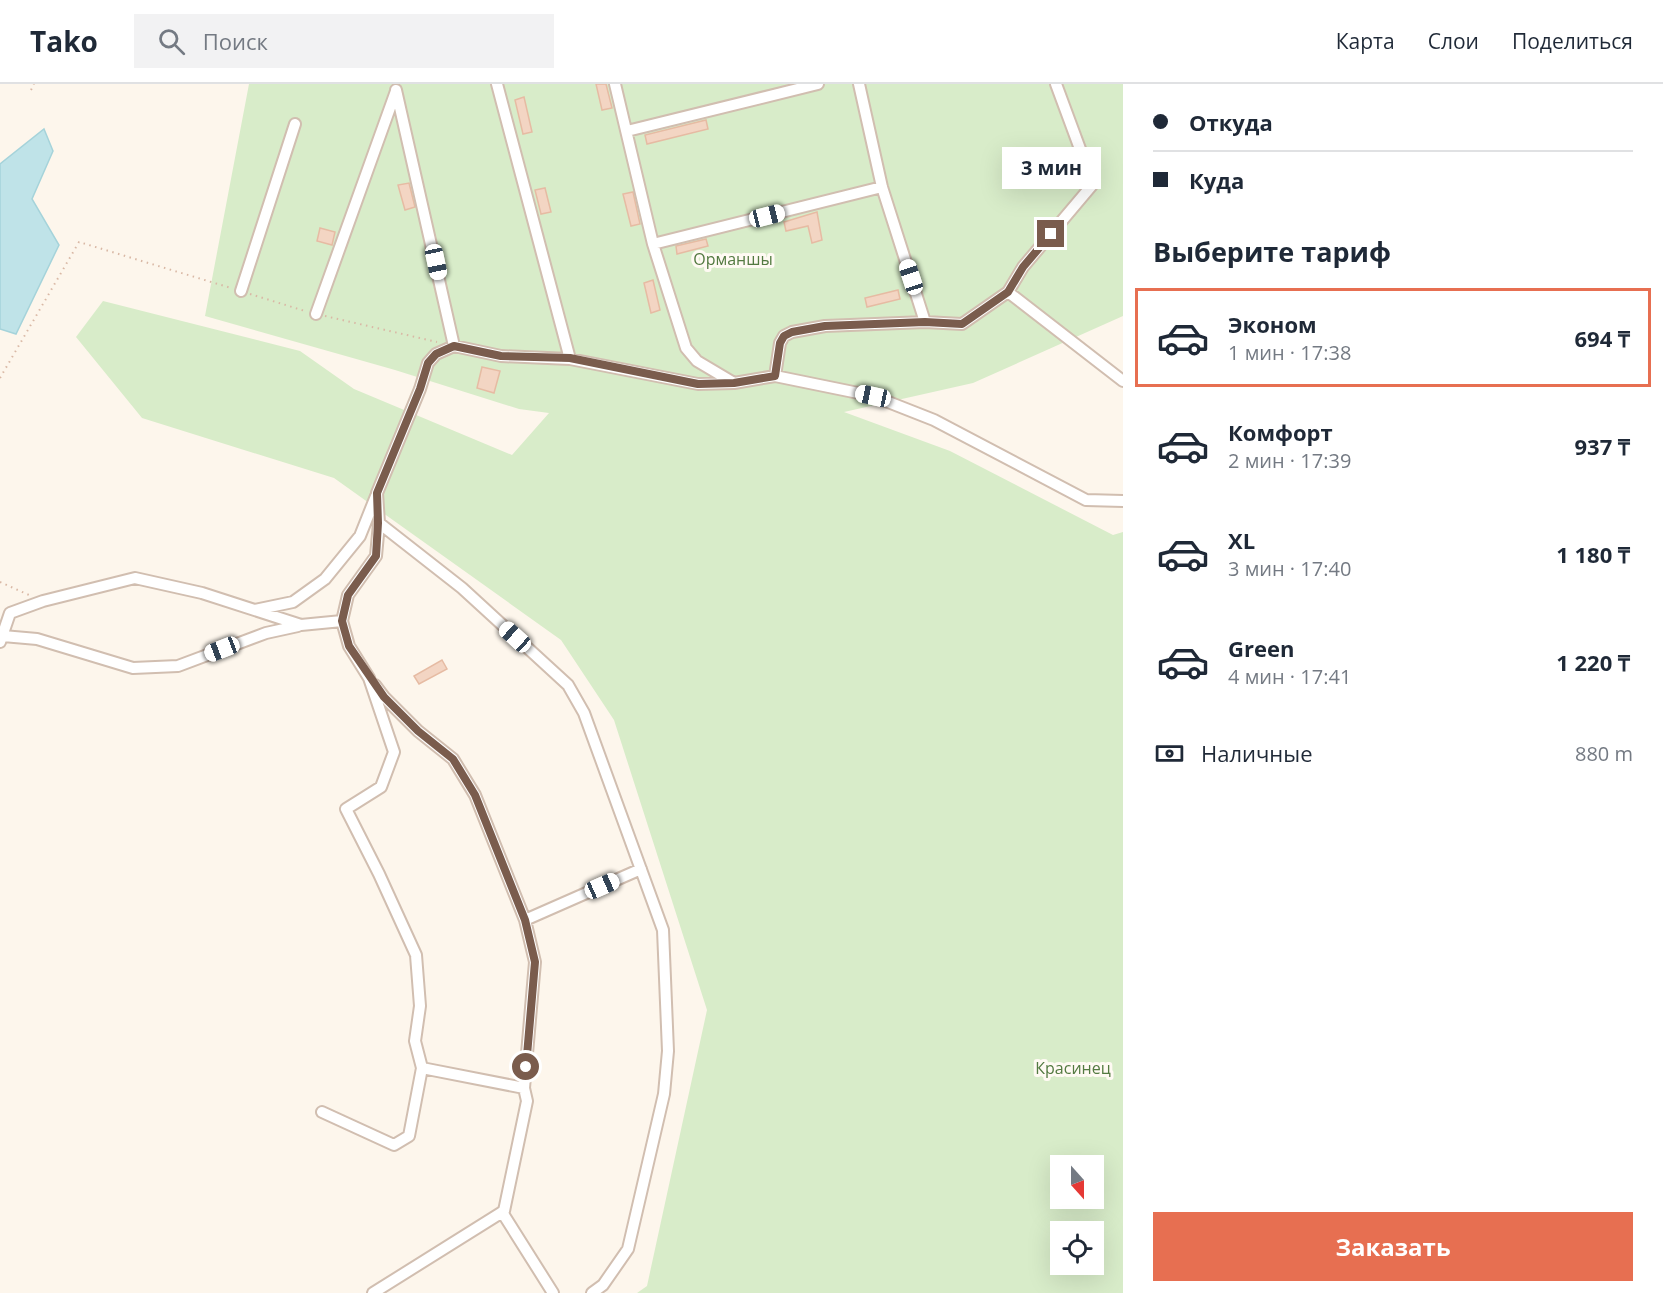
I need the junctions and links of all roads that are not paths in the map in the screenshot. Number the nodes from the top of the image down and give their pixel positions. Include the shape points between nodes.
1 (497, 84) edge
2 (615, 84) edge
3 (818, 84) edge
4 (858, 84) edge
5 (1056, 84) edge
6 (396, 87) edge
7 (295, 124) dead end
8 (627, 131) junction
9 (882, 187) junction
10 (653, 244) junction
11 (241, 291) road end
12 (1008, 292) junction
13 (316, 315) road end
14 (925, 322) junction
15 (454, 346) junction
16 (570, 358) junction
17 (775, 376) junction
18 (1123, 381) edge
19 (734, 383) junction
20 (377, 493) junction
21 (1123, 501) edge
22 (378, 523) junction
23 (254, 610) junction
24 (342, 621) junction
25 (301, 625) junction
26 (1, 639) edge
27 (369, 678) junction
28 (641, 869) junction
29 (525, 920) junction
30 (422, 1068) junction
31 (524, 1088) junction
32 (322, 1112) dead end
33 (502, 1212) junction
34 (373, 1293) edge
35 (553, 1293) edge
36 (592, 1293) edge

1 - 16 street
2 - 8 street
3 - 8 street
4 - 9 street
5 - 12 street via 1093,184 1023,267
6 - 13 street
6 - 15 street
7 - 11 street
8 - 10 street
9 - 10 street
9 - 14 street
10 - 19 street via 686,348 697,361
12 - 14 street via 962,324
12 - 18 street
14 - 17 street via 825,326 792,332 780,343
15 - 16 street via 501,356
15 - 20 street via 436,354 428,363
16 - 19 street via 698,384
17 - 19 street
17 - 21 street via 873,396 934,420 1086,500
20 - 22 street
20 - 23 street via 360,536 326,579 293,602
22 - 24 street via 376,556 348,595
22 - 28 street via 462,588 568,685 584,712
23 - 25 street
23 - 26 street via 135,578 10,613
24 - 25 street
24 - 27 street via 349,646
25 - 26 street via 266,633 178,666 134,668 37,639
27 - 29 street via 418,731 453,759 475,795
27 - 30 street via 394,753 381,787 346,809 416,955 420,1006 415,1041
28 - 29 street
28 - 36 street via 663,930 668,1051 664,1094 628,1249 603,1285
29 - 31 street via 535,962
30 - 31 street
30 - 32 street via 409,1136 394,1145
31 - 33 street via 527,1101
33 - 34 street
33 - 35 street

